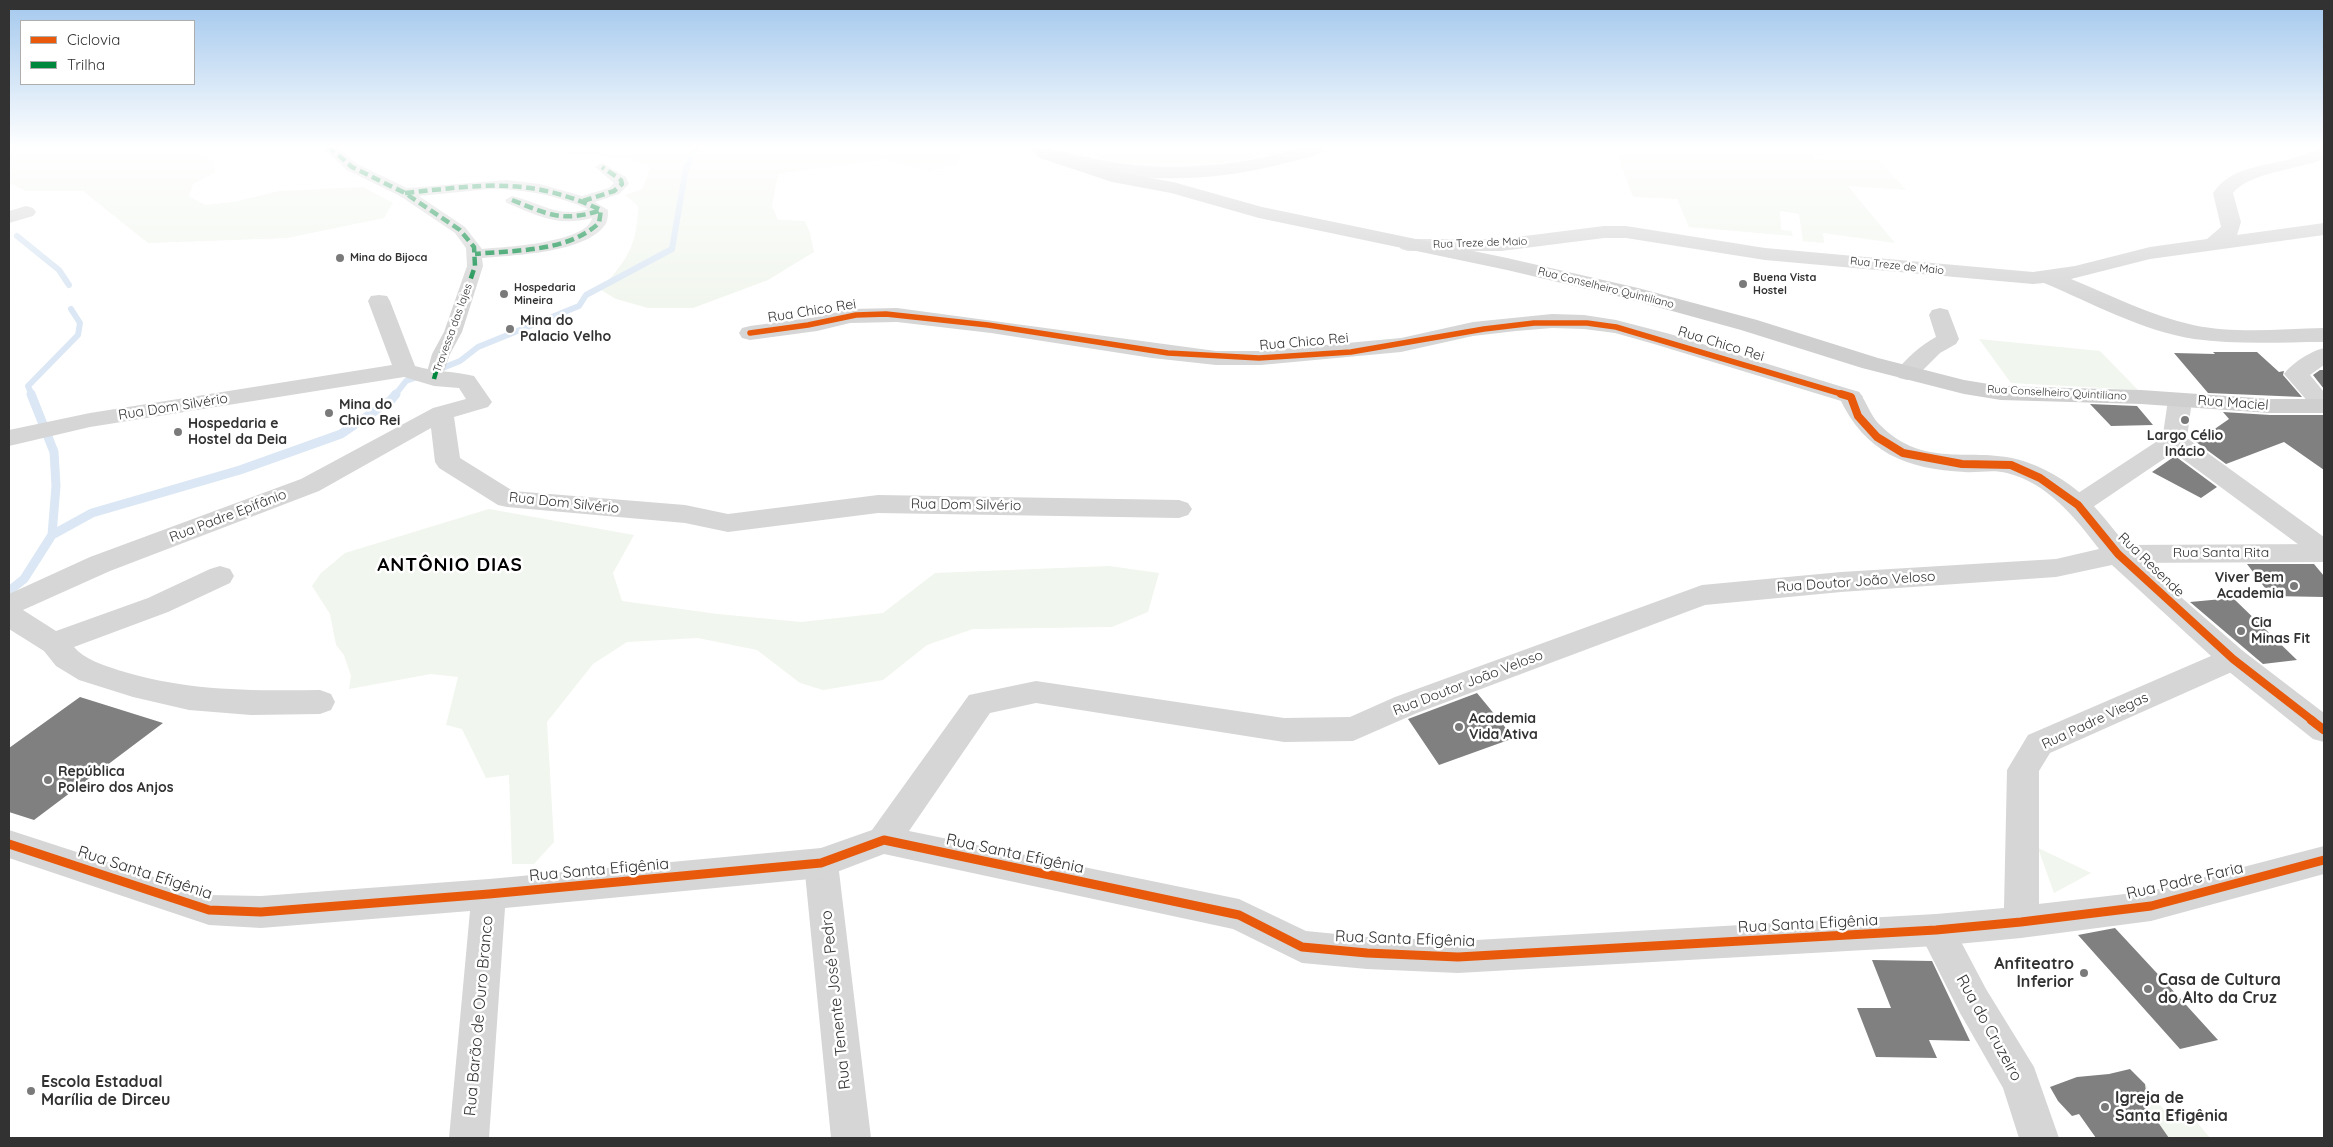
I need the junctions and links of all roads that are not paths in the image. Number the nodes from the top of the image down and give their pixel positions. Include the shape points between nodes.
1 (416, 200) edge
2 (512, 200) dead end
3 (578, 200) edge
4 (587, 200) edge
5 (1214, 200) edge
6 (2224, 200) edge
7 (583, 201) junction
8 (601, 210) junction
9 (2323, 224) edge
10 (2212, 244) junction
11 (1408, 246) junction
12 (475, 254) junction
13 (2050, 277) junction
14 (378, 300) dead end
15 (1940, 314) dead end
16 (750, 333) dead end
17 (2324, 335) edge
18 (2324, 355) edge
19 (404, 370) junction
20 (1907, 373) junction
21 (434, 379) junction
22 (1851, 397) joint
23 (2180, 400) junction
24 (2324, 406) edge
25 (441, 413) junction
26 (9, 438) edge
27 (2174, 442) junction
28 (2078, 505) junction
29 (1179, 509) dead end
30 (2324, 552) edge
31 (2118, 554) junction
32 (220, 576) dead end
33 (9, 605) edge
34 (9, 614) edge
35 (54, 643) junction
36 (2233, 659) junction
37 (320, 702) dead end
38 (2324, 730) edge
39 (884, 840) junction
40 (9, 844) edge
41 (2324, 860) edge
42 (821, 863) junction
43 (489, 894) junction
44 (2021, 922) junction
45 (1936, 930) junction
46 (2043, 1135) edge
47 (469, 1138) edge
48 (851, 1138) edge

1 - 12 street via 460,230 474,247
2 - 8 street via 566,219
3 - 7 street
4 - 7 street
5 - 11 main road, Rua Conselheiro Quintiliano
6 - 10 street via 2232,225 2223,238
7 - 8 street
8 - 12 street via 596,230 580,238
9 - 10 street, Rua Treze de Maio
10 - 13 street, Rua Treze de Maio via 2132,256
11 - 13 street, Rua Treze de Maio via 1501,245 1626,232 1765,254 1994,276
11 - 20 main road, Rua Conselheiro Quintiliano via 1507,264 1630,293 1750,325
12 - 21 street, Travessa das lajes via 475,266 459,315 441,354
13 - 17 street via 2153,321 2194,332 2246,336
14 - 19 street
15 - 20 street via 1948,339 1932,348
16 - 22 street, Rua Chico Rei via 850,316 897,315 1152,351 1216,358 1261,358 1401,345 1473,329 1552,320 1616,326
18 - 24 street via 2296,374
19 - 21 street, Rua Dom Silvério
19 - 26 street, Rua Dom Silvério via 90,420
20 - 23 main road, Rua Conselheiro Quintiliano via 2001,392
21 - 25 street, Rua Dom Silvério via 466,380 480,402
22 - 28 street, Rua Resende via 1858,416 1877,437 1903,453 1962,464 2011,465 2040,478
23 - 24 main road, Rua Maciel
23 - 27 street, Rua Maciel
25 - 29 street, Rua Dom Silvério via 448,462 507,499 685,514 728,523 878,504
25 - 33 street, Rua Padre Epifânio via 310,485 100,564
27 - 28 street
27 - 30 street
28 - 31 street, Rua Resende
30 - 31 street, Rua Santa Rita
31 - 36 street, Rua Resende
31 - 39 street, Rua Doutor João Veloso via 2056,568 1702,595 1406,705 1353,730 1284,730 1036,692 980,703
32 - 35 street via 158,605
34 - 35 street
35 - 37 street via 66,658 89,672 133,686 189,698 251,704
36 - 38 street, Rua Resende
36 - 44 street, Rua Padre Viegas via 2039,744 2023,770
39 - 42 street, Rua Santa Efigênia
39 - 45 street, Rua Santa Efigênia via 1239,915 1302,948 1458,957
40 - 43 street, Rua Santa Efigênia via 208,910 261,912
41 - 44 street, Rua Padre Faria via 2151,906
42 - 43 street, Rua Santa Efigênia
42 - 48 street, Rua Tenente José Pedro
43 - 47 street, Rua Barão de Ouro Branco
44 - 45 street, Rua Santa Efigênia
45 - 46 street, Rua do Cruzeiro via 2020,1080

